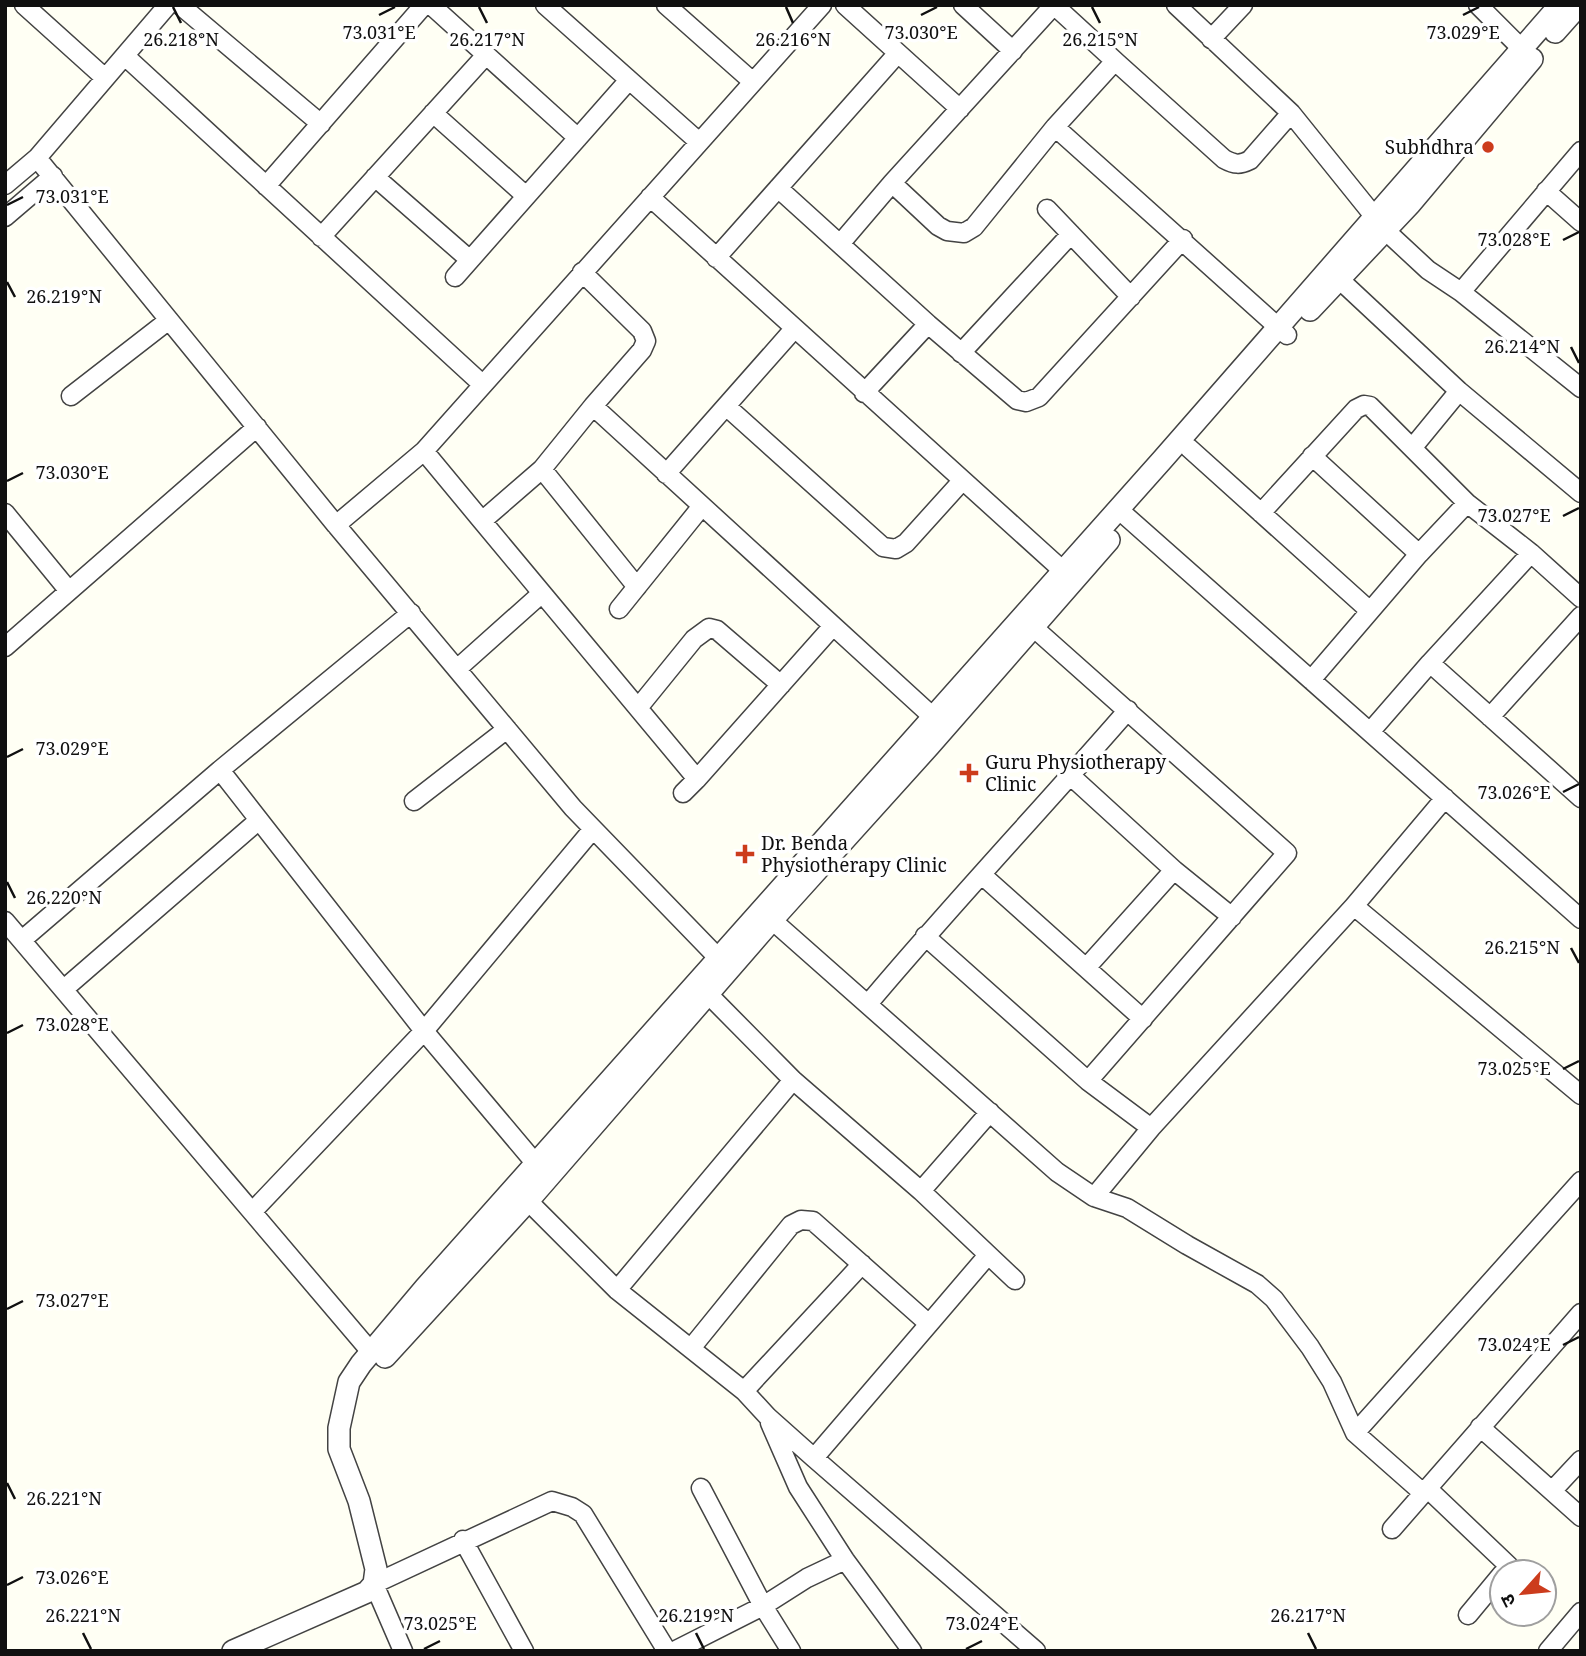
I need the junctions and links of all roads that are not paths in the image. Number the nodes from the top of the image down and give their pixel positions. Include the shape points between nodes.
1 (24, 5) edge
2 (168, 5) edge
3 (180, 5) edge
4 (424, 5) edge
5 (431, 5) edge
6 (545, 5) edge
7 (822, 5) edge
8 (845, 5) edge
9 (963, 5) edge
10 (1054, 5) edge
11 (1176, 5) edge
12 (1244, 5) edge
13 (1478, 5) edge
14 (1574, 8) edge
15 (676, 9) edge
16 (1211, 39) junction
17 (1522, 49) junction
18 (1013, 51) junction
19 (898, 53) junction
20 (486, 55) junction
21 (125, 56) junction
22 (1115, 61) junction
23 (105, 78) junction
24 (629, 80) junction
25 (753, 82) junction
26 (960, 109) junction
27 (433, 113) junction
28 (1291, 113) junction
29 (321, 124) junction
30 (1055, 127) junction
31 (578, 138) junction
32 (699, 142) junction
33 (1581, 151) edge
34 (37, 158) junction
35 (53, 176) junction
36 (375, 177) junction
37 (892, 183) junction
38 (5, 185) edge
39 (266, 186) junction
40 (778, 188) junction
41 (1546, 191) junction
42 (526, 197) junction
43 (650, 197) junction
44 (1047, 209) dead end
45 (5, 217) edge
46 (1581, 222) edge
47 (1380, 223) junction
48 (1071, 234) junction
49 (321, 237) junction
50 (1183, 239) junction
51 (840, 244) junction
52 (716, 258) junction
53 (470, 260) junction
54 (582, 272) junction
55 (455, 277) dead end
56 (1339, 279) junction
57 (1461, 292) junction
58 (1131, 297) junction
59 (169, 320) junction
60 (928, 324) junction
61 (794, 329) junction
62 (1283, 330) junction
63 (961, 353) junction
64 (482, 384) junction
65 (1580, 385) edge
66 (1459, 391) junction
67 (864, 393) junction
68 (71, 396) dead end
69 (593, 406) junction
70 (726, 406) junction
71 (257, 427) junction
72 (1413, 447) junction
73 (1189, 448) junction
74 (424, 451) junction
75 (1312, 456) junction
76 (542, 469) junction
77 (666, 474) junction
78 (962, 481) junction
79 (1581, 493) edge
80 (1467, 503) junction
81 (702, 506) junction
82 (5, 513) edge
83 (1123, 513) junction
84 (1261, 513) junction
85 (482, 521) junction
86 (336, 525) junction
87 (1531, 553) junction
88 (1419, 554) junction
89 (1068, 576) junction
90 (637, 587) junction
91 (69, 591) junction
92 (541, 594) junction
93 (1581, 598) edge
94 (619, 609) dead end
95 (1370, 611) junction
96 (411, 613) junction
97 (1581, 616) edge
98 (833, 626) junction
99 (1033, 627) junction
100 (5, 647) edge
101 (1430, 663) junction
102 (457, 669) junction
103 (1311, 680) junction
104 (781, 685) junction
105 (638, 708) junction
106 (1128, 710) junction
107 (933, 717) junction
108 (1490, 717) junction
109 (507, 729) junction
110 (1370, 732) junction
111 (220, 770) junction
112 (1071, 776) junction
113 (697, 779) junction
114 (1578, 789) edge
115 (683, 793) dead end
116 (1445, 798) junction
117 (414, 801) dead end
118 (259, 820) junction
119 (593, 829) junction
120 (1174, 870) junction
121 (982, 875) junction
122 (1354, 906) junction
123 (1579, 913) edge
124 (1232, 918) junction
125 (772, 920) junction
126 (5, 922) edge
127 (925, 936) junction
128 (22, 940) junction
129 (724, 964) junction
130 (1086, 968) junction
131 (64, 989) junction
132 (708, 994) junction
133 (868, 1004) junction
134 (1143, 1019) junction
135 (424, 1031) junction
136 (793, 1080) junction
137 (1088, 1081) junction
138 (1581, 1095) edge
139 (990, 1112) junction
140 (1151, 1128) junction
141 (536, 1164) junction
142 (1581, 1181) edge
143 (921, 1191) junction
144 (521, 1195) junction
145 (1094, 1196) junction
146 (252, 1212) junction
147 (988, 1255) junction
148 (862, 1264) junction
149 (1015, 1280) dead end
150 (617, 1290) junction
151 (1581, 1312) edge
152 (929, 1324) junction
153 (691, 1347) junction
154 (371, 1352) junction
155 (744, 1391) junction
156 (344, 1402) junction
157 (768, 1416) junction
158 (1480, 1427) junction
159 (1355, 1433) junction
160 (814, 1458) junction
161 (1581, 1460) edge
162 (701, 1488) dead end
163 (1425, 1491) junction
164 (1552, 1491) junction
165 (1581, 1517) edge
166 (1392, 1529) dead end
167 (463, 1541) junction
168 (1500, 1558) edge
169 (845, 1560) junction
170 (374, 1584) junction
171 (1488, 1591) edge
172 (763, 1606) junction
173 (1581, 1612) edge
174 (1468, 1615) dead end
175 (233, 1651) edge
176 (403, 1651) edge
177 (524, 1651) edge
178 (667, 1651) edge
179 (674, 1651) edge
180 (790, 1651) edge
181 (912, 1651) edge
182 (1036, 1651) edge
183 (1548, 1651) edge

1 - 23 street
2 - 21 street
3 - 29 street
4 - 29 street
5 - 20 street
6 - 24 street
7 - 25 street
8 - 19 street
9 - 18 street
10 - 18 street
10 - 22 street
11 - 16 street
12 - 16 street
13 - 17 street
14 - 17 street
14 - 47 street
15 - 25 street
16 - 28 street
17 - 47 street
18 - 26 street
19 - 26 street
19 - 40 street
20 - 27 street
20 - 31 street
21 - 23 street
21 - 39 street
22 - 28 street via 1234,164 1250,160
22 - 30 street
23 - 34 street
24 - 31 street
24 - 32 street
25 - 32 street
26 - 37 street
27 - 36 street
27 - 42 street
28 - 47 street
29 - 39 street
30 - 37 street via 974,227 964,233 939,226
30 - 50 street
31 - 42 street
32 - 43 street
33 - 41 street
34 - 35 street
34 - 38 street
35 - 45 street
35 - 59 street
36 - 49 street
36 - 53 street
37 - 51 street
39 - 49 street
40 - 51 street
40 - 52 street
41 - 46 street
41 - 57 street
42 - 53 street
43 - 52 street
43 - 54 street
44 - 48 street
47 - 56 street
47 - 57 street via 1428,270
47 - 62 street
48 - 58 street
48 - 63 street
49 - 64 street
50 - 58 street
50 - 62 street
51 - 60 street
52 - 61 street
53 - 55 street
54 - 64 street
54 - 69 street via 642,331 646,341
56 - 62 street
56 - 66 street
57 - 65 street
58 - 63 street via 1040,397 1026,402 1017,400
59 - 68 street
59 - 71 street
60 - 63 street
60 - 67 street
61 - 67 street
61 - 70 street
62 - 73 street
62 - 83 street
64 - 74 street
66 - 72 street
66 - 79 street
67 - 78 street
69 - 76 street
69 - 77 street
70 - 77 street
70 - 78 street via 883,547 896,549 906,543
71 - 86 street
71 - 91 street
72 - 75 street via 1364,405
72 - 80 street
73 - 83 street
73 - 84 street
74 - 85 street
74 - 86 street
75 - 84 street
75 - 88 street
76 - 85 street
76 - 90 street
77 - 81 street
78 - 89 street
80 - 87 street
80 - 88 street
81 - 90 street
81 - 98 street
82 - 91 street
83 - 89 street
83 - 103 street
84 - 95 street
85 - 92 street
86 - 96 street
87 - 93 street
87 - 101 street
88 - 95 street
89 - 99 street
89 - 107 street
90 - 94 street
91 - 100 street
92 - 102 street
92 - 105 street
95 - 103 street
96 - 102 street
96 - 111 street
97 - 108 street
98 - 104 street
98 - 107 street
99 - 106 street
99 - 125 street
101 - 108 street
101 - 110 street
102 - 109 street
103 - 110 street
104 - 105 street via 709,628 694,639
104 - 113 street
105 - 113 street
106 - 112 street
106 - 124 street via 1287,853
107 - 129 street
108 - 114 street
109 - 117 street
109 - 119 street
110 - 116 street
111 - 118 street
111 - 128 street
112 - 120 street
112 - 121 street
113 - 115 street
116 - 122 street
116 - 123 street
118 - 131 street
118 - 135 street
119 - 129 street
119 - 135 street
120 - 124 street
120 - 130 street
121 - 127 street
121 - 130 street
122 - 138 street
122 - 140 street
124 - 134 street
125 - 129 street
125 - 133 street
126 - 128 street
127 - 133 street
127 - 137 street
128 - 131 street
129 - 132 street
129 - 141 street
130 - 134 street
131 - 146 street
132 - 136 street
132 - 144 street
133 - 139 street
134 - 137 street
135 - 141 street
135 - 146 street
136 - 143 street
136 - 150 street
137 - 140 street
139 - 143 street
139 - 145 street via 1057,1172
140 - 145 street
141 - 144 street
142 - 159 street
143 - 147 street
144 - 150 street
144 - 154 street via 425,1288
144 - 156 street
145 - 159 street via 1127,1208 1257,1284 1274,1299 1332,1382
146 - 154 street
147 - 149 street
147 - 152 street
148 - 152 street
148 - 153 street via 813,1221 801,1220 791,1225
148 - 155 street
150 - 153 street
151 - 158 street
152 - 160 street
153 - 155 street
154 - 156 street via 349,1382
155 - 157 street
156 - 170 street via 339,1450 359,1501 376,1569
157 - 160 street
157 - 169 street via 798,1488
158 - 163 street
158 - 164 street
159 - 163 street
160 - 182 street
161 - 164 street
162 - 172 street
163 - 166 street
163 - 168 street
164 - 165 street
167 - 170 street
167 - 177 street
167 - 178 street via 552,1500 572,1507 583,1514
169 - 172 street
169 - 181 street
170 - 175 street via 367,1592
170 - 176 street
171 - 174 street
172 - 179 street
172 - 180 street
173 - 183 street

